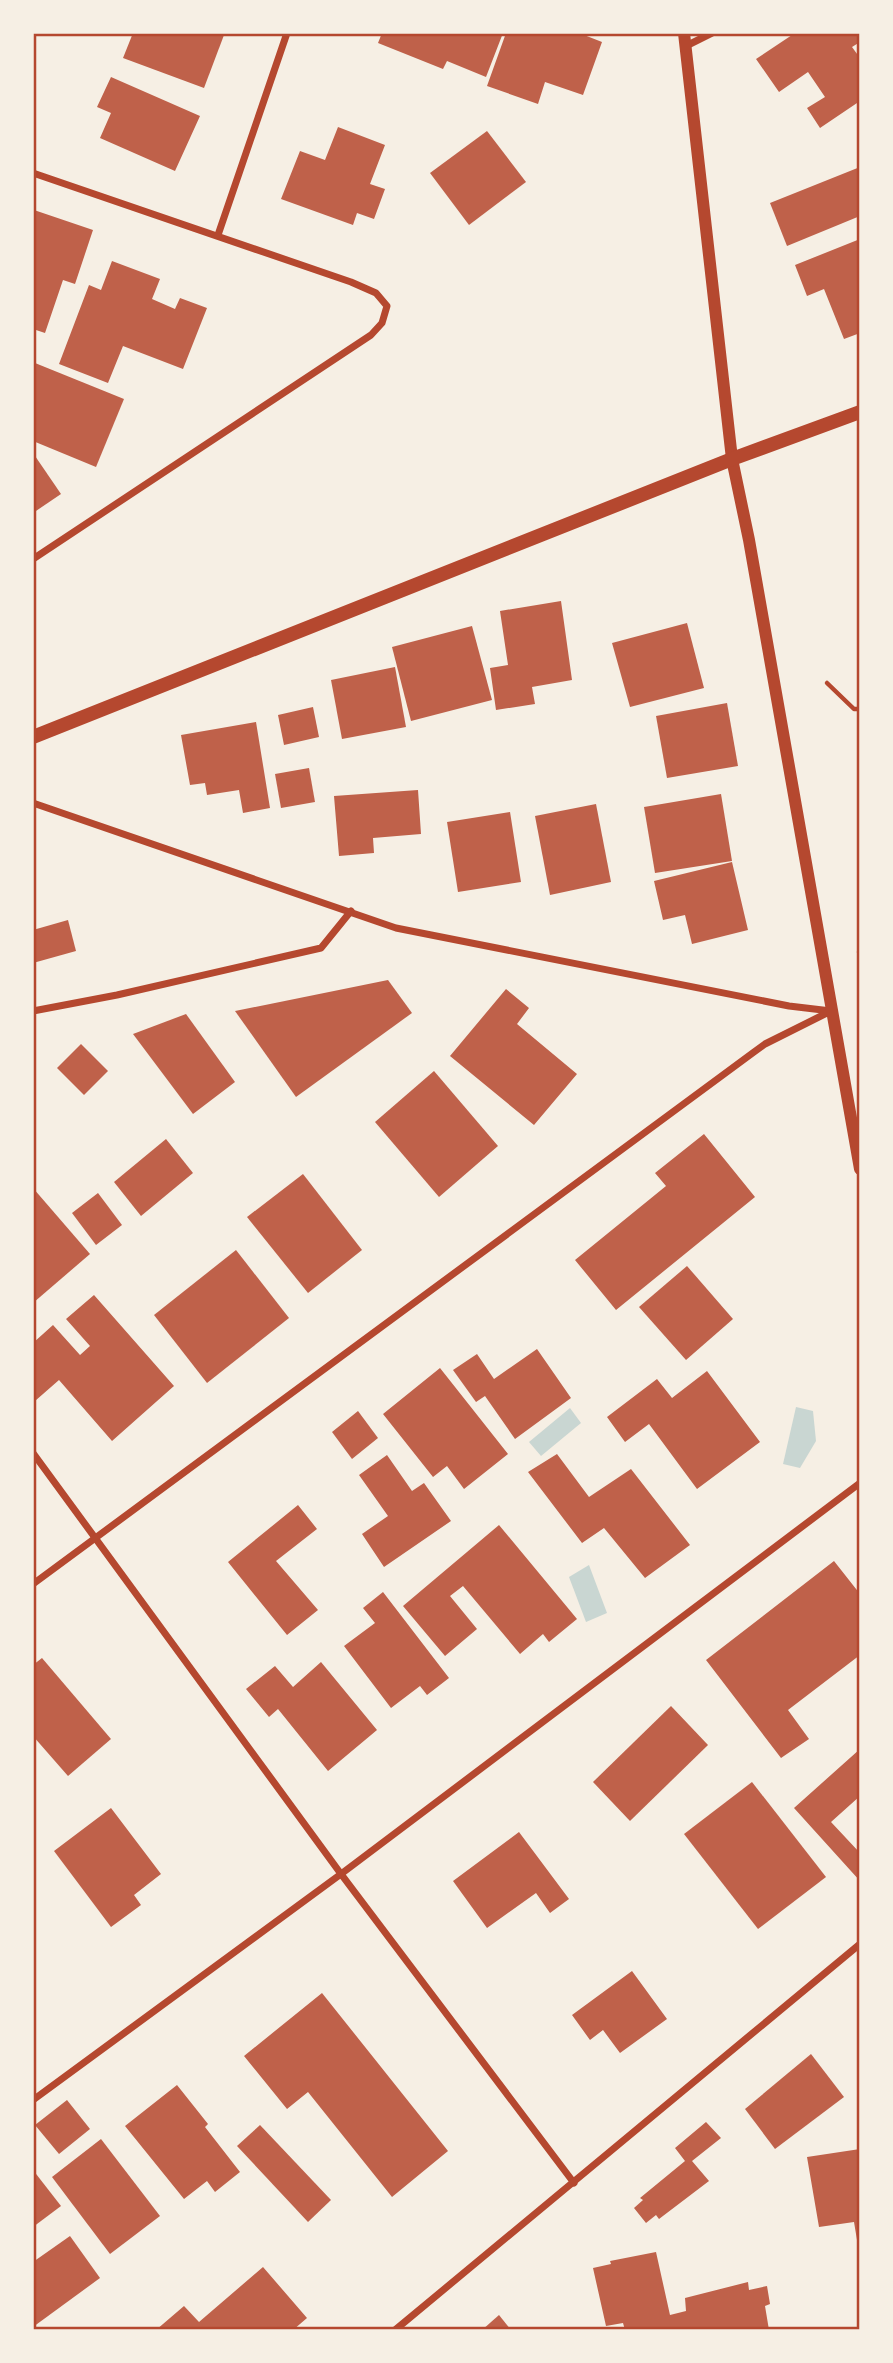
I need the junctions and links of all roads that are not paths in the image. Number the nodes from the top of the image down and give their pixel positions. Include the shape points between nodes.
1 (287, 33) edge
2 (712, 33) edge
3 (684, 40) edge
4 (33, 173) edge
5 (218, 235) junction
6 (860, 412) edge
7 (732, 460) junction
8 (33, 559) edge
9 (33, 737) edge
10 (33, 803) edge
11 (351, 911) junction
12 (33, 1011) edge
13 (831, 1011) junction
14 (860, 1169) edge
15 (33, 1453) edge
16 (860, 1483) edge
17 (96, 1537) junction
18 (33, 1584) edge
19 (341, 1874) junction
20 (860, 1944) edge
21 (33, 2101) edge
22 (574, 2183) junction
23 (395, 2330) edge

1 - 5 street
2 - 3 street
3 - 7 street
4 - 5 street
5 - 8 street via 376,293 387,306 382,323 371,335
6 - 7 main road
7 - 9 main road
7 - 13 street
10 - 11 street
11 - 12 street via 321,948
11 - 13 street via 396,928
13 - 14 street
13 - 17 street via 765,1044
15 - 17 street
16 - 19 street
17 - 18 street
17 - 19 street
19 - 21 street
19 - 22 street
20 - 22 street
22 - 23 street

